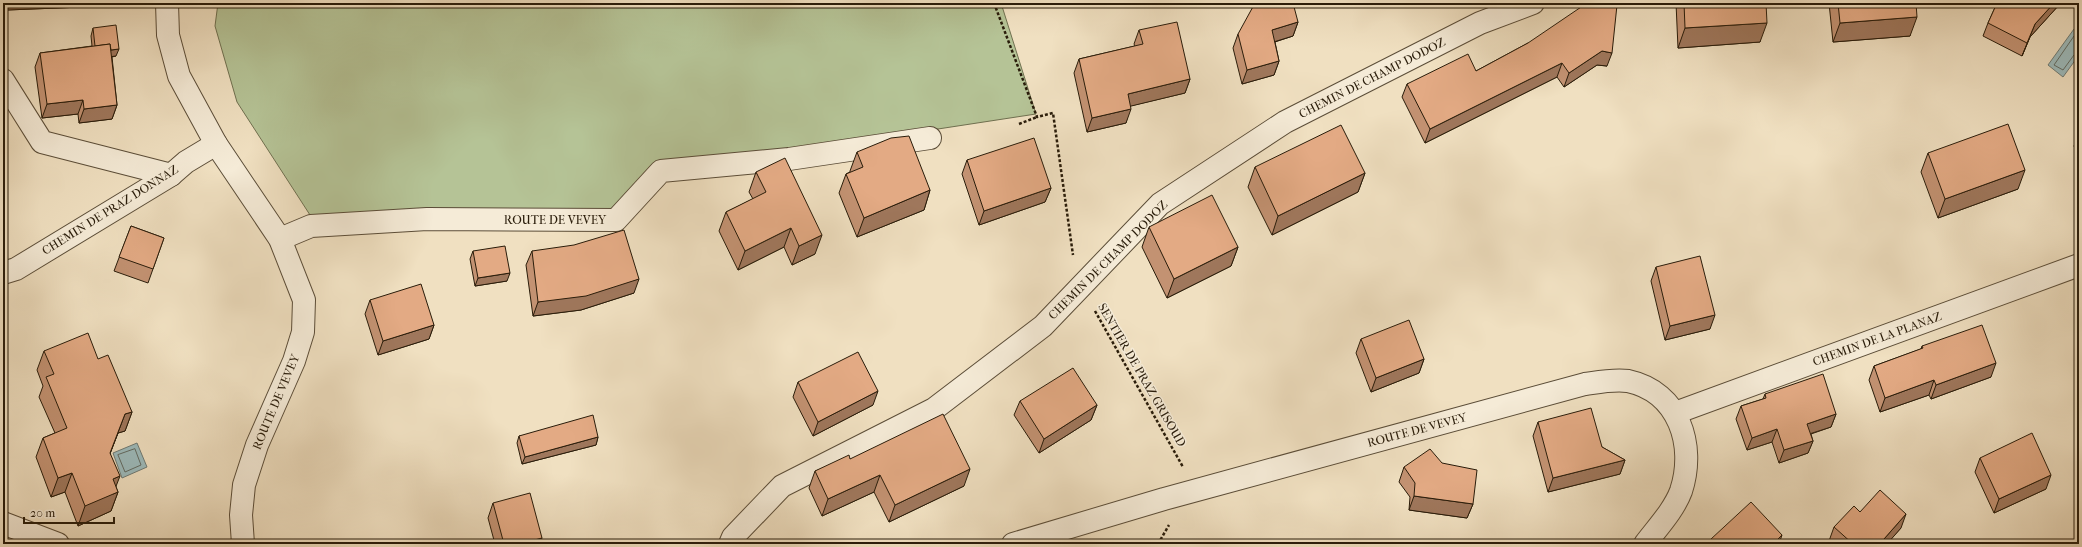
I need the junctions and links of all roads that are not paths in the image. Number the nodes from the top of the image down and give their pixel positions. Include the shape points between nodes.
1 (167, 3) edge
2 (1533, 3) edge
3 (3, 80) edge
4 (930, 138) dead end
5 (216, 144) junction
6 (171, 175) junction
7 (280, 239) junction
8 (2079, 265) edge
9 (3, 272) edge
10 (1675, 413) junction
11 (3, 523) edge
12 (58, 544) edge
13 (243, 544) edge
14 (730, 544) edge
15 (1013, 544) edge
16 (1645, 544) edge

1 - 5 street, ROUTE DE VEVEY via 168,35 179,76
2 - 14 street, CHEMIN DE CHAMP DODOZ via 1480,23 1285,122 1160,204 1043,326 934,409 782,486 733,537
3 - 6 street via 42,142
4 - 7 street, ROUTE DE VEVEY via 789,159 661,171 616,220 427,219 311,226
5 - 6 street, CHEMIN DE PRAZ DONNAZ via 186,162
5 - 7 street, ROUTE DE VEVEY
6 - 9 street, CHEMIN DE PRAZ DONNAZ via 16,269
7 - 13 street, ROUTE DE VEVEY via 304,300 303,332 294,361 257,445 244,485 241,515
8 - 10 street, CHEMIN DE LA PLANAZ
10 - 15 street, ROUTE DE VEVEY via 1661,398 1644,387 1627,381 1585,384 1164,499
10 - 16 street, ROUTE DE VEVEY via 1686,439 1686,468 1680,492 1670,511
11 - 12 street

